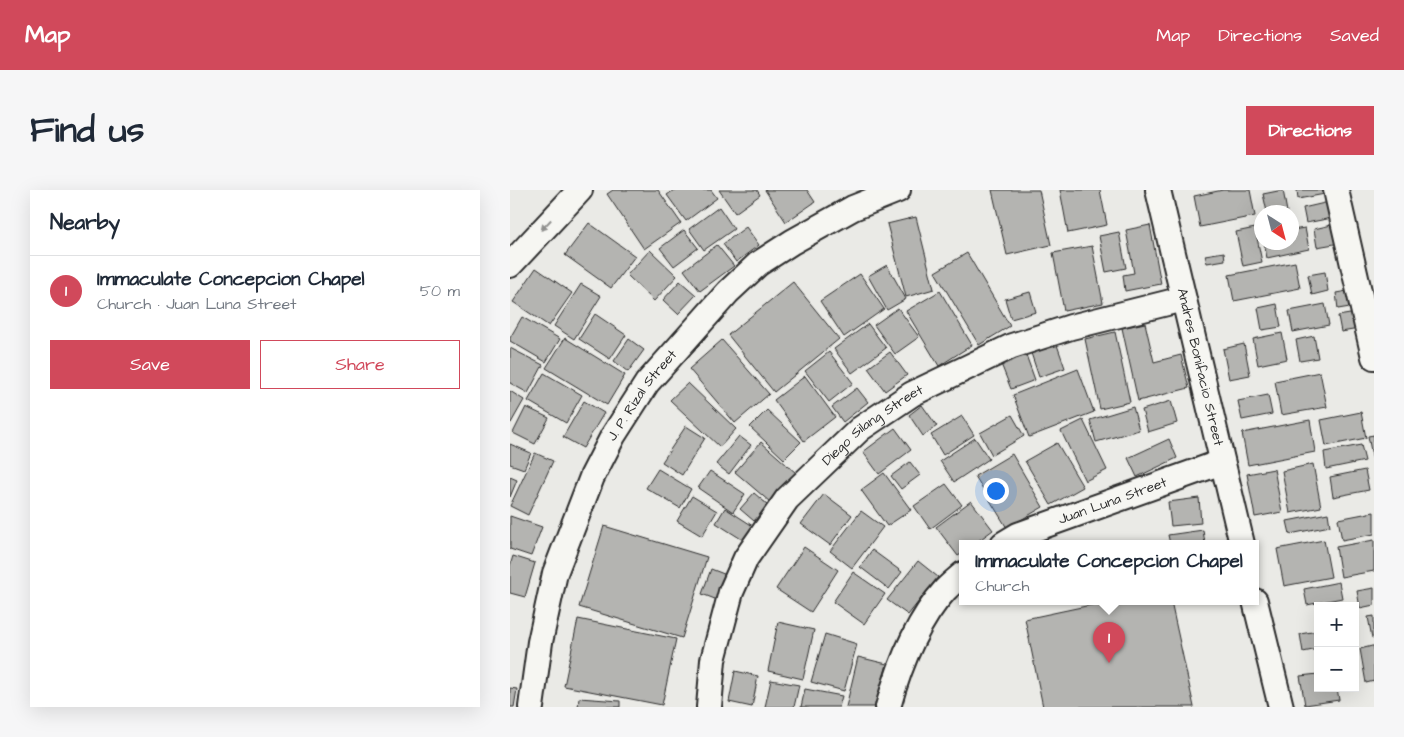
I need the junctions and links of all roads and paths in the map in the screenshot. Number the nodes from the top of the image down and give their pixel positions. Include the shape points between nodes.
1 (580, 190) edge
2 (898, 190) edge
3 (1158, 190) edge
4 (1336, 190) edge
5 (510, 265) edge
6 (1183, 299) junction
7 (1374, 357) edge
8 (1222, 462) junction
9 (1010, 540) edge
10 (1241, 540) edge
11 (959, 578) edge
12 (1256, 605) edge
13 (530, 707) edge
14 (710, 707) edge
15 (888, 707) edge
16 (1281, 707) edge

1 -> 5 street
2 - 13 street, J. P. Rizal Street via 854,208 758,264 728,292 647,383 613,436 592,477 555,573
3 - 6 street, Andres Bonifacio Street
4 - 7 street
6 - 8 street, Andres Bonifacio Street
6 - 14 street, Diego Silang Street via 1071,327 1012,346 912,394 860,429 787,499 746,558 731,592 713,660
8 - 9 street, Juan Luna Street
8 - 10 street, Andres Bonifacio Street
11 - 15 street via 927,614 911,645
12 - 16 street

